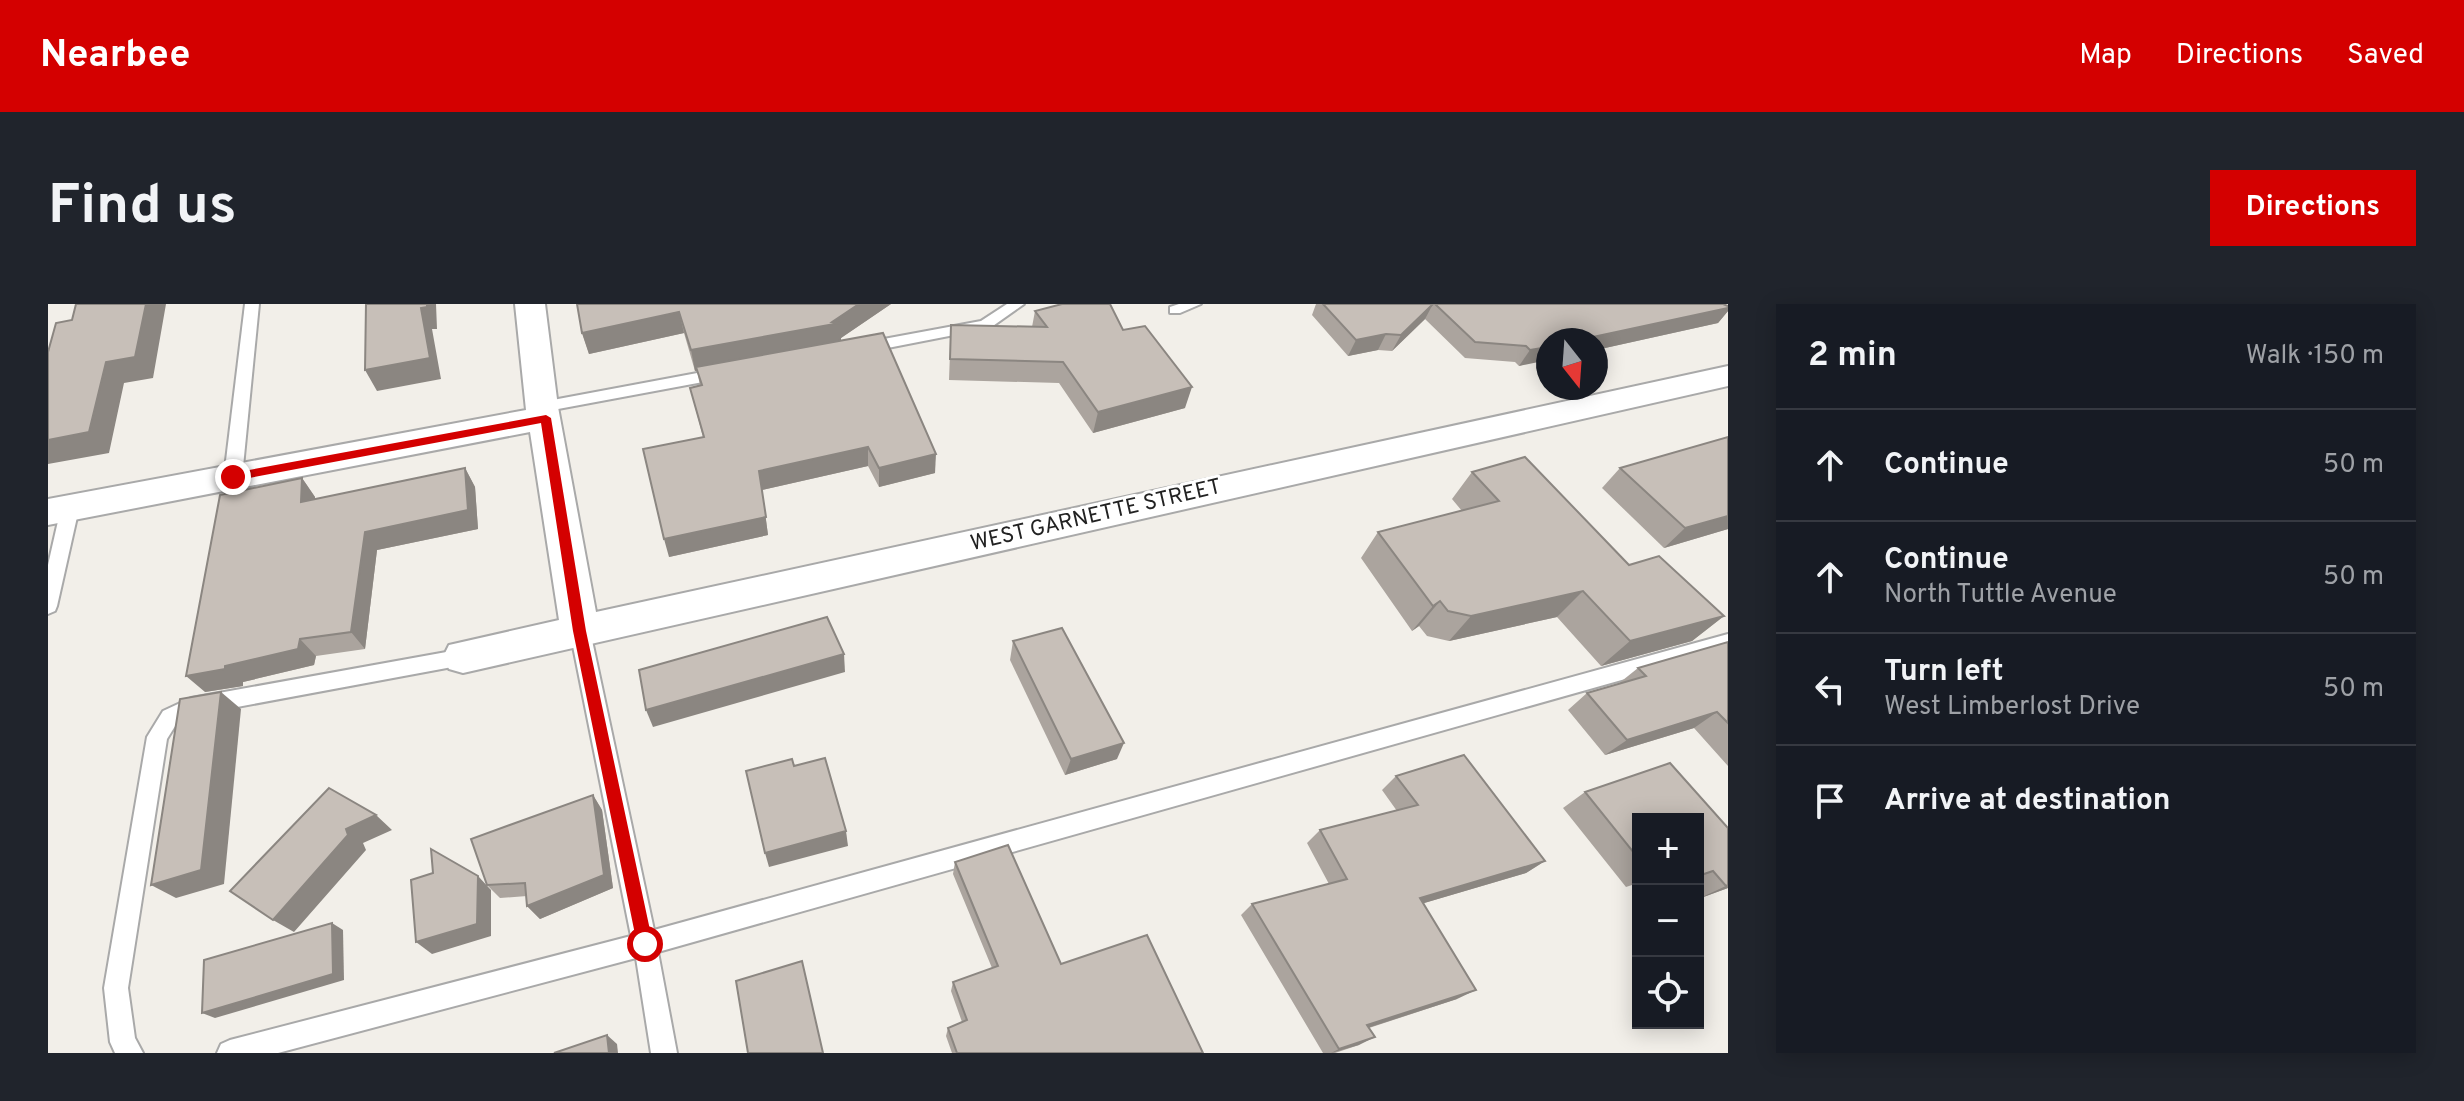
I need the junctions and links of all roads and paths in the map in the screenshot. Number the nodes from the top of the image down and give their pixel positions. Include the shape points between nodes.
1 (252, 304) edge
2 (530, 304) edge
3 (1017, 304) edge
4 (1194, 304) edge
5 (1175, 310) dead end
6 (848, 351) edge
7 (741, 370) edge
8 (1728, 376) edge
9 (544, 412) junction
10 (233, 477) junction
11 (59, 510) edge
12 (48, 606) edge
13 (580, 631) junction
14 (1728, 642) edge
15 (463, 657) joint
16 (645, 944) junction
17 (130, 1053) edge
18 (230, 1053) edge
19 (664, 1053) edge

1 - 10 lane
2 - 9 street
3 - 6 lane via 985,325
4 - 5 lane
7 - 9 lane
8 - 13 street, WEST GARNETTE STREET
9 - 10 street
9 - 13 street
10 - 11 street
11 - 12 lane
13 - 15 street, WEST GARNETTE STREET
13 - 16 lane
14 - 16 lane
15 - 17 lane via 191,707 170,717 157,737 116,988 123,1042
16 - 18 lane
16 - 19 lane

